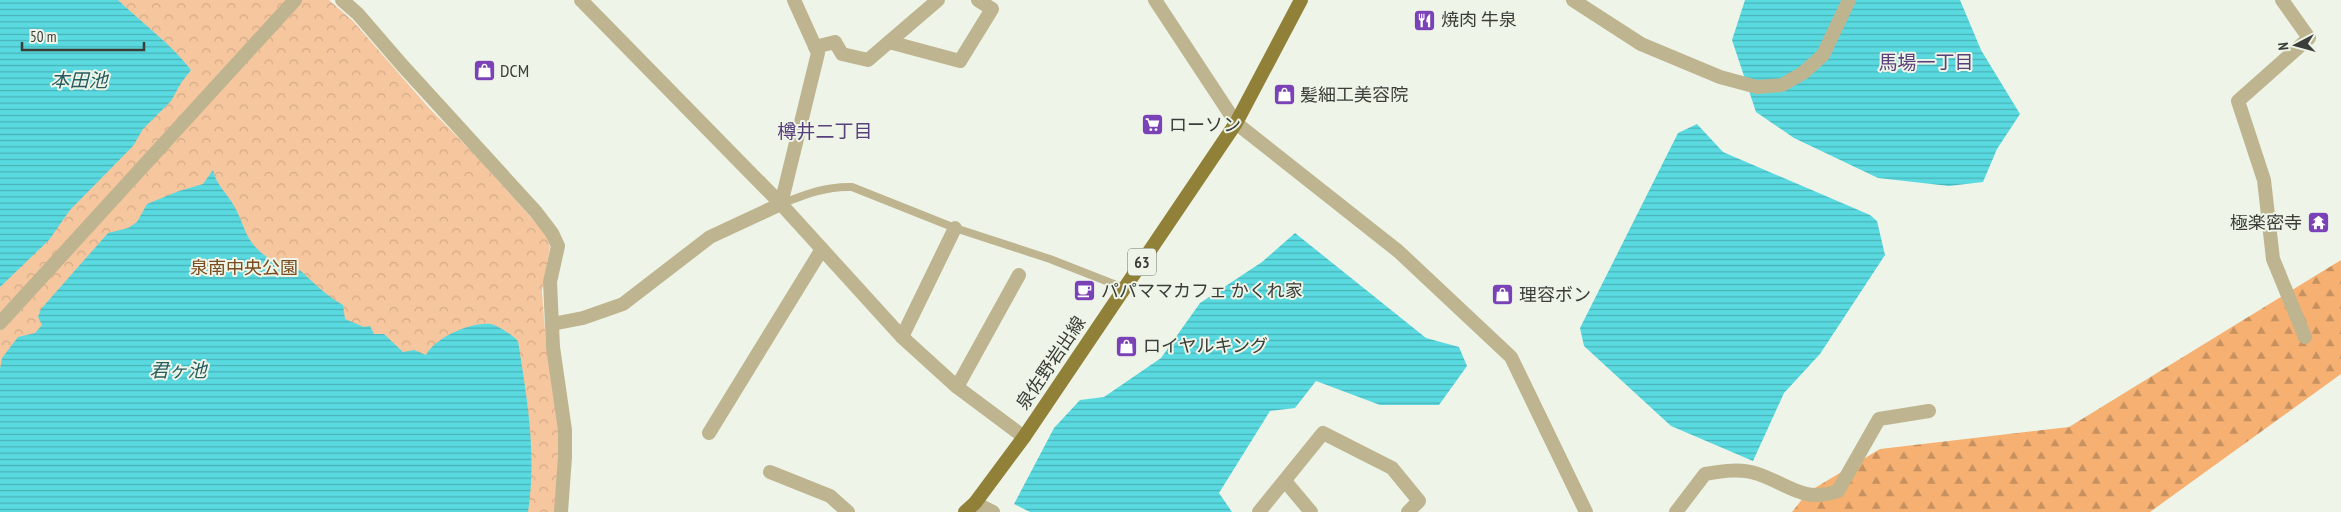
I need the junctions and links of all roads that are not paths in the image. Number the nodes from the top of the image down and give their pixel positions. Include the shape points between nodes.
1 (295, 0) edge
2 (342, 0) edge
3 (580, 0) edge
4 (794, 0) edge
5 (938, 0) edge
6 (978, 0) edge
7 (1155, 0) edge
8 (1302, 0) edge
9 (1573, 0) edge
10 (1849, 0) edge
11 (2282, 0) edge
12 (889, 42) junction
13 (816, 47) junction
14 (1236, 124) junction
15 (781, 204) junction
16 (955, 228) junction
17 (822, 249) junction
18 (1019, 275) dead end
19 (1124, 288) junction
20 (0, 323) edge
21 (552, 324) junction
22 (902, 337) junction
23 (2305, 337) dead end
24 (957, 387) junction
25 (1929, 411) dead end
26 (709, 433) dead end
27 (1024, 437) junction
28 (770, 472) dead end
29 (1285, 482) junction
30 (971, 509) edge
31 (560, 512) edge
32 (848, 512) edge
33 (993, 512) edge
34 (1259, 512) edge
35 (1311, 512) edge
36 (1408, 512) edge
37 (1586, 512) edge
38 (1676, 512) edge

1 - 20 street
2 - 21 street via 358,14 552,233 558,246 550,282
3 - 15 street
4 - 13 street
5 - 12 street
6 - 12 street via 992,9 960,61
7 - 14 street
8 - 14 main road, 泉佐野岩出線 / 63
9 - 10 street via 1641,44 1720,77 1758,87 1782,85 1803,73 1823,55
11 - 23 street via 2309,38 2238,101 2264,180 2273,259
12 - 13 street via 868,60 842,54 835,42
13 - 15 street via 818,52
14 - 19 main road, 泉佐野岩出線 / 63
14 - 37 street via 1398,250 1511,357
15 - 16 lane via 816,191 837,186 852,187
15 - 17 street
15 - 21 street via 710,237 623,304 583,318
16 - 19 lane
16 - 22 street
17 - 22 street
17 - 26 street
18 - 24 street
19 - 27 main road, 泉佐野岩出線 / 63
21 - 31 street via 564,430
22 - 24 street
24 - 27 street
25 - 38 street via 1879,419 1838,491 1810,496 1757,473 1730,470 1705,474
27 - 30 main road, 泉佐野岩出線 / 63
28 - 32 street via 830,496
29 - 34 street
29 - 35 street
29 - 36 street via 1323,433 1392,468 1419,501
30 - 33 street

